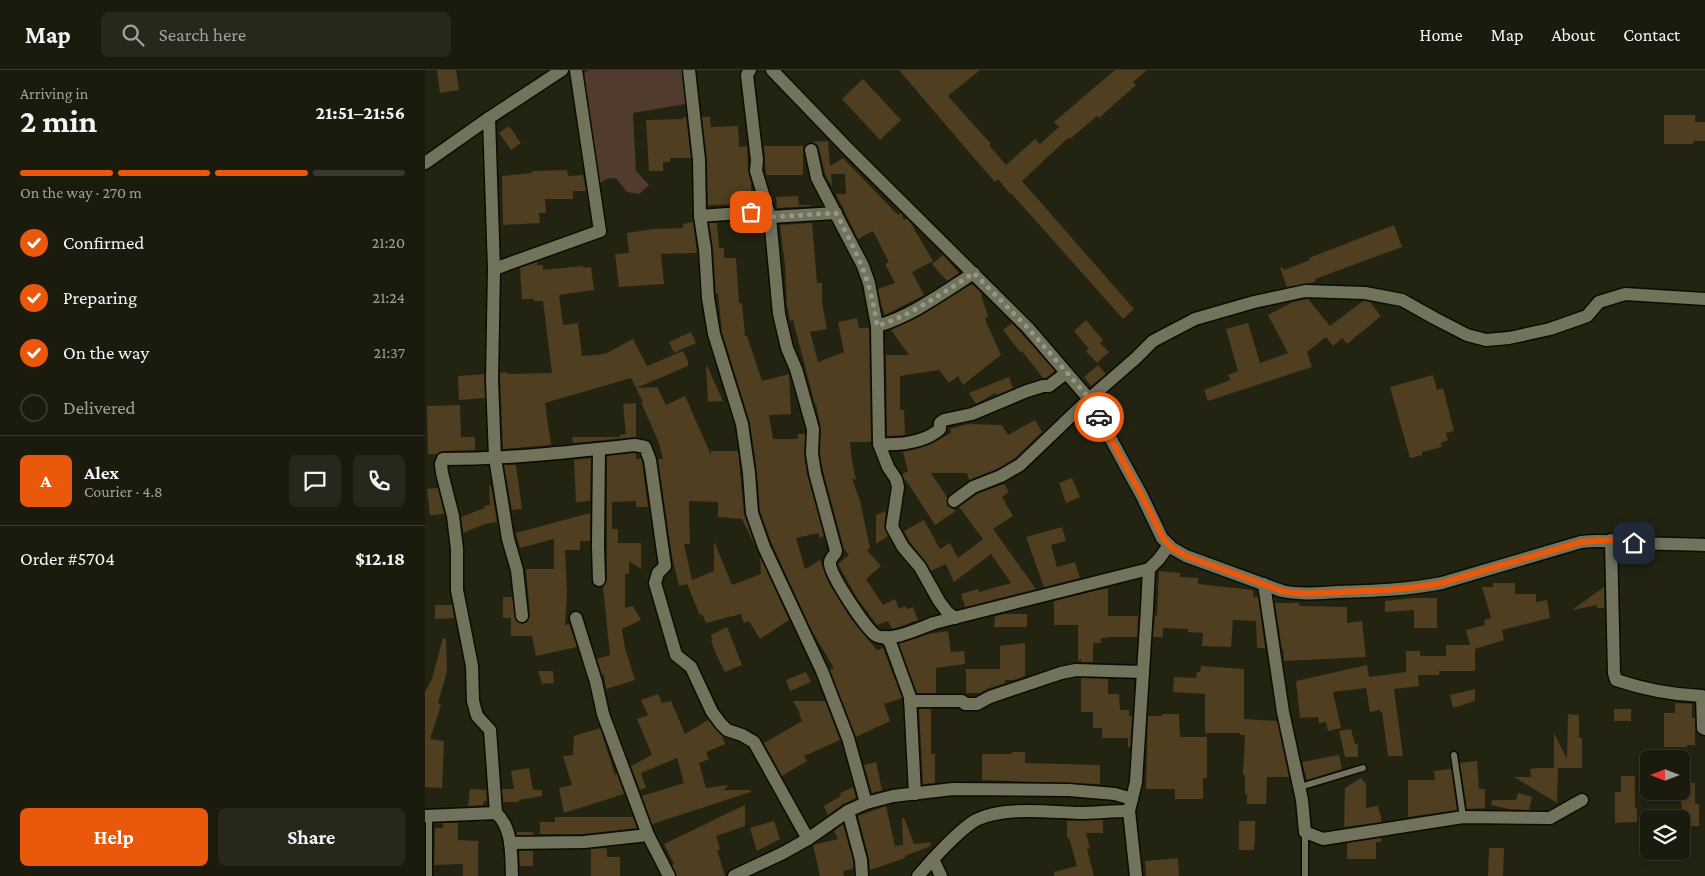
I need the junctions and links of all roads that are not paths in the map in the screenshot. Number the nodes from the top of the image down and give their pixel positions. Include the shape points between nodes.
1 (562, 70) edge
2 (575, 70) edge
3 (689, 70) edge
4 (750, 70) edge
5 (772, 70) edge
6 (489, 118) junction
7 (811, 150) dead end
8 (425, 163) edge
9 (836, 213) junction
10 (769, 214) junction
11 (700, 216) junction
12 (494, 269) junction
13 (974, 273) junction
14 (1705, 299) edge
15 (877, 326) junction
16 (1066, 372) junction
17 (1089, 398) junction
18 (879, 444) junction
19 (599, 449) junction
20 (495, 458) junction
21 (954, 501) dead end
22 (1611, 540) junction
23 (1169, 545) junction
24 (1705, 545) edge
25 (1149, 569) junction
26 (599, 580) dead end
27 (1264, 584) junction
28 (522, 616) dead end
29 (576, 618) dead end
30 (955, 618) junction
31 (885, 637) junction
32 (1143, 672) junction
33 (910, 700) junction
34 (1705, 729) edge
35 (1453, 755) dead end
36 (1363, 768) dead end
37 (1300, 787) junction
38 (915, 794) junction
39 (1582, 800) dead end
40 (866, 803) junction
41 (1130, 805) junction
42 (848, 811) junction
43 (496, 813) junction
44 (427, 816) edge
45 (1463, 817) junction
46 (1305, 832) junction
47 (648, 835) junction
48 (808, 839) junction
49 (510, 843) junction
50 (933, 859) junction
51 (429, 876) edge
52 (512, 876) edge
53 (669, 876) edge
54 (734, 876) edge
55 (862, 876) edge
56 (918, 876) edge
57 (941, 876) edge
58 (1136, 876) edge
59 (1305, 876) edge

1 - 6 street
2 - 12 street via 600,232
3 - 11 street via 699,160
4 - 10 street via 747,75 756,171
5 - 13 street
6 - 8 street
6 - 12 street
7 - 9 street via 817,178
9 - 10 street
9 - 15 street via 863,266
10 - 11 street
10 - 31 street via 779,314 813,428 815,473 836,551 830,565 867,625 877,635
11 - 40 street via 714,334 742,424 752,513 764,547 823,671 848,738
12 - 20 street via 492,380
13 - 15 street via 920,306
13 - 16 street
14 - 17 street via 1625,294 1599,302 1587,316 1550,329 1486,340 1435,320 1402,300 1365,293 1305,292 1254,302 1195,320 1153,341
15 - 18 street
16 - 17 street
16 - 18 street via 1049,386 1027,391 971,414 944,420 940,429 926,438 907,443
17 - 21 street via 1020,466 973,487
17 - 23 street
18 - 30 street via 898,486 892,527 948,614
19 - 20 street
19 - 26 street
19 - 48 street via 645,447 650,460 665,566 655,583 677,655 691,666 721,724 754,742
20 - 28 street via 508,539 517,570
20 - 43 street via 443,459 441,464 453,516 457,590 472,666 473,701 477,716 490,730
22 - 24 street
22 - 27 street via 1581,542 1421,587 1292,593
22 - 34 street via 1616,680 1702,696
23 - 25 street
23 - 27 street via 1186,556
25 - 30 street
25 - 32 street
27 - 37 street via 1283,712
29 - 47 street via 603,714
30 - 31 street via 906,634
31 - 33 street via 890,642
32 - 33 street via 1076,670 977,704 965,704 962,700
32 - 41 street via 1136,782
33 - 38 street
35 - 45 lane
36 - 37 lane
37 - 46 street
38 - 40 street
38 - 41 street via 953,789 1069,790 1115,794
39 - 45 street via 1550,818
40 - 42 street
41 - 50 street via 1086,813 1003,812 989,815 975,821
41 - 58 street
42 - 48 street
42 - 55 street
43 - 44 street
43 - 49 street via 503,819
44 - 51 lane
45 - 46 street via 1323,839
46 - 59 lane
47 - 49 street via 584,842
47 - 53 street
48 - 54 street
49 - 52 street
50 - 56 street
50 - 57 street

